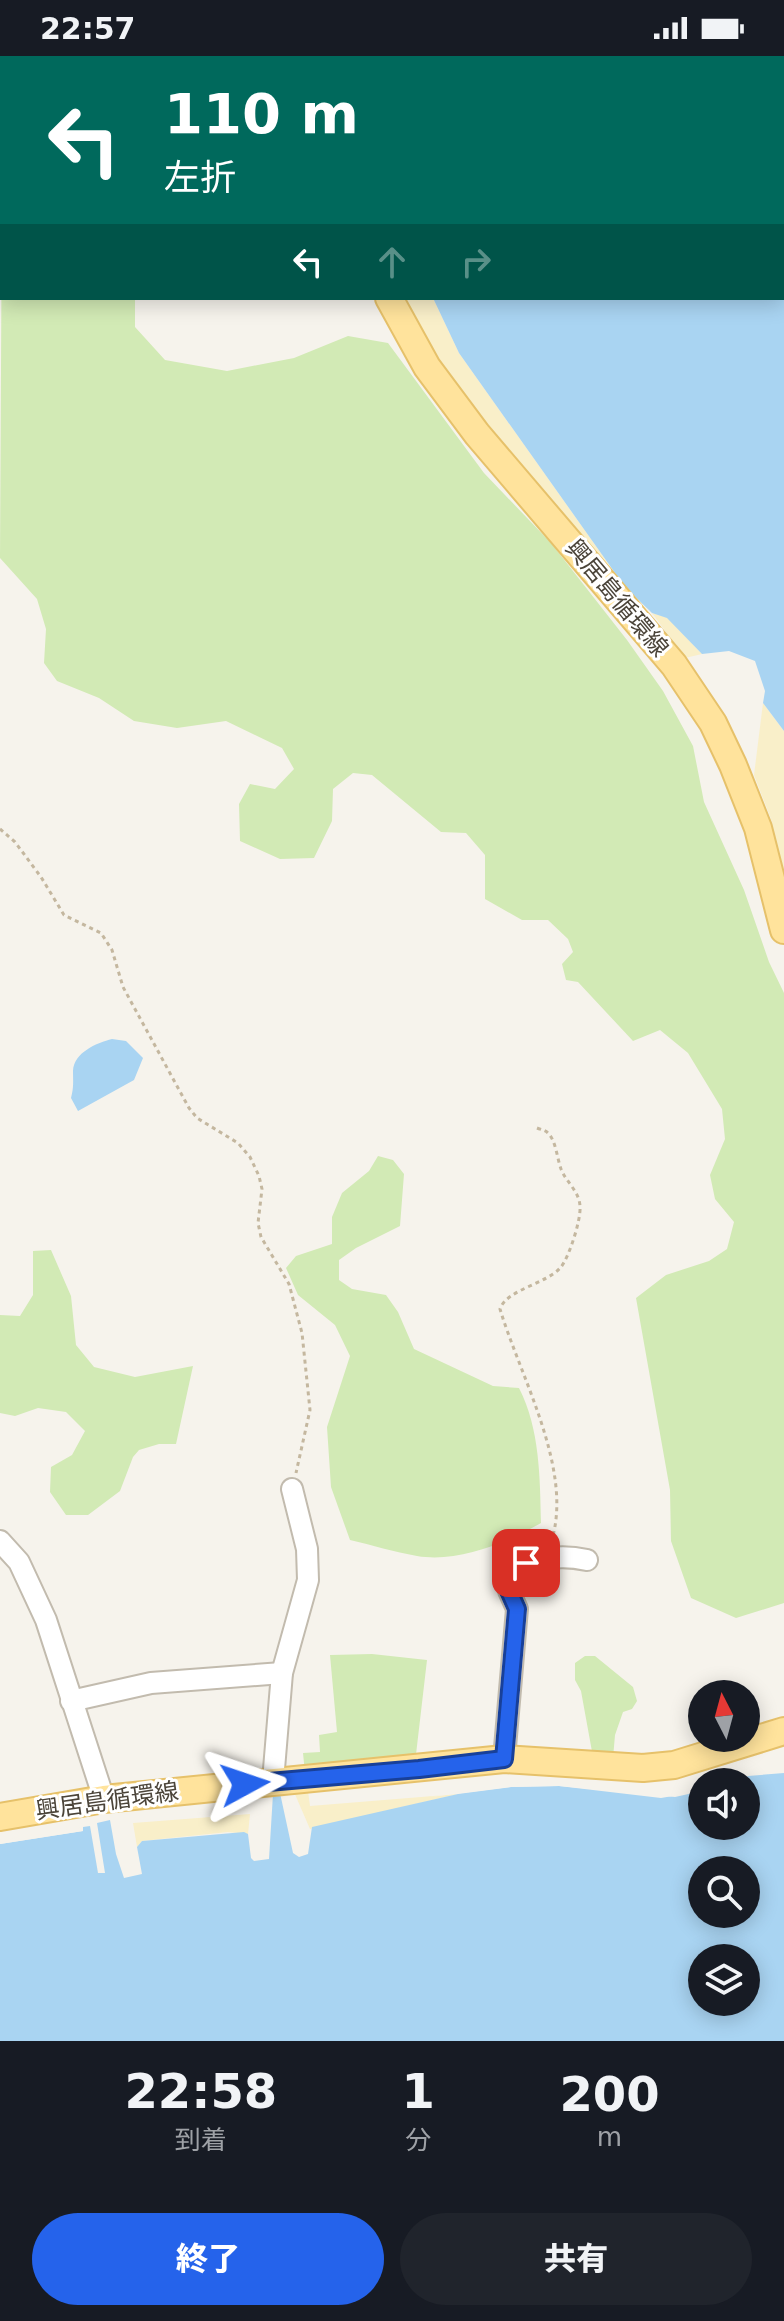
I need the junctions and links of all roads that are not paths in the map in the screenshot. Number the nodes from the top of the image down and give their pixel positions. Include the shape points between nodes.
1 (390, 300) edge
2 (784, 930) edge
3 (292, 1489) road end
4 (0, 1541) edge
5 (587, 1560) dead end
6 (282, 1673) junction
7 (71, 1701) junction
8 (784, 1731) edge
9 (504, 1759) junction
10 (273, 1781) junction
11 (104, 1799) junction
12 (0, 1817) edge

1 - 2 main road, 興居島循環線 via 427,367 477,434 674,665 713,723 758,828
3 - 6 street via 307,1549 308,1580
4 - 7 street via 19,1562 46,1620
5 - 9 street via 547,1558 526,1563 511,1575 509,1591 517,1609
6 - 7 street via 151,1683
6 - 10 street
7 - 11 street
8 - 9 main road, 興居島循環線 via 674,1765 643,1768
9 - 10 main road, 興居島循環線
10 - 11 main road, 興居島循環線
11 - 12 main road, 興居島循環線

